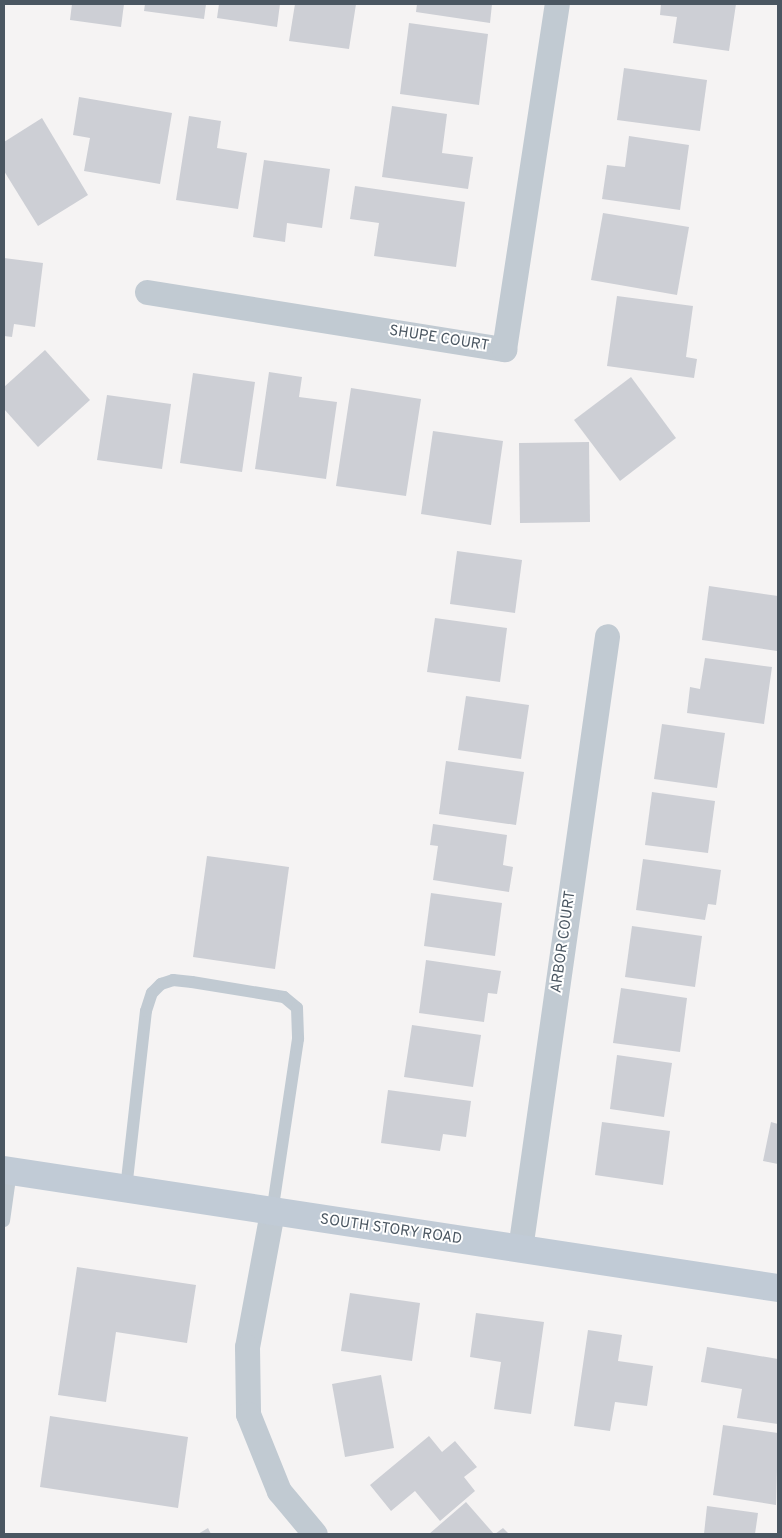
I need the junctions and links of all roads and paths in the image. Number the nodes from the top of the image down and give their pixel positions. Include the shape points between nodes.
1 (557, 4) edge
2 (147, 292) dead end
3 (607, 636) dead end
4 (8, 1171) edge
5 (126, 1189) junction
6 (272, 1212) junction
7 (4, 1221) edge
8 (520, 1249) junction
9 (778, 1288) edge
10 (315, 1534) edge

1 - 2 street, SHUPE COURT via 504,349
3 - 8 street, ARBOR COURT
4 - 5 main road, SOUTH STORY ROAD
4 - 7 lane
5 - 6 main road, SOUTH STORY ROAD
5 - 6 lane via 146,1011 152,993 161,984 173,980 192,982 284,997 297,1008 298,1038
6 - 8 main road, SOUTH STORY ROAD
6 - 10 street via 248,1347 248,1414 279,1490
8 - 9 main road, SOUTH STORY ROAD

